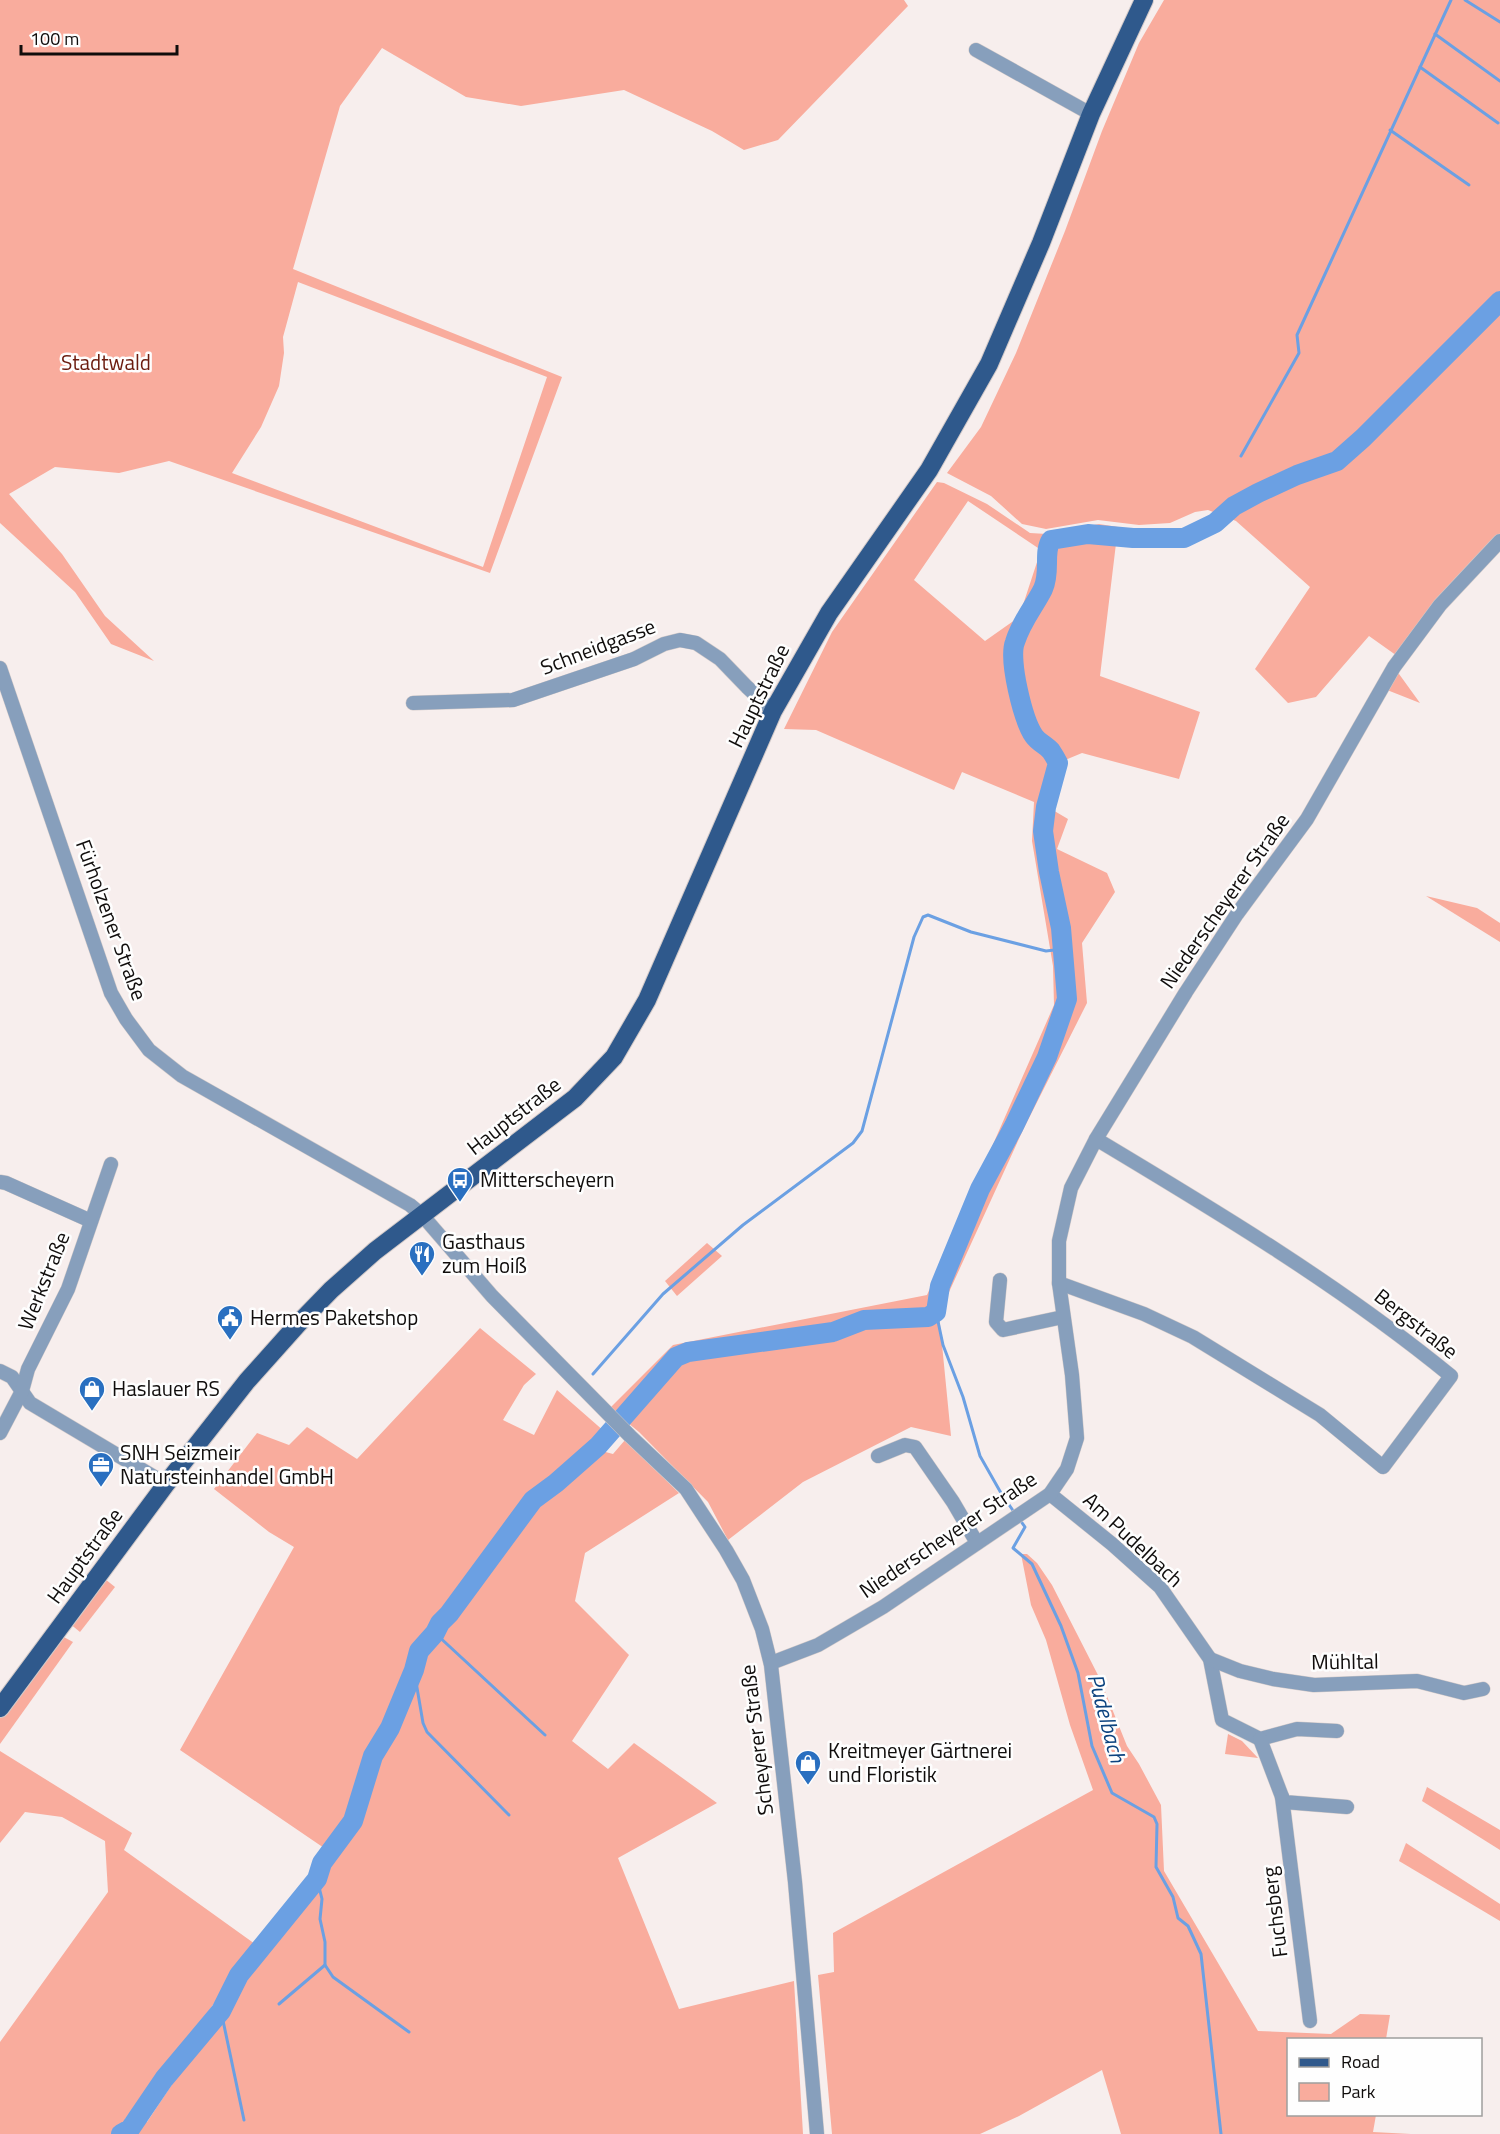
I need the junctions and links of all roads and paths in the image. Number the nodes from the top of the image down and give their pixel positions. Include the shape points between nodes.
1 (1144, 0) edge
2 (976, 50) dead end
3 (1091, 114) junction
4 (1500, 541) edge
5 (0, 668) edge
6 (413, 703) dead end
7 (773, 711) junction
8 (1096, 1139) junction
9 (111, 1164) dead end
10 (0, 1182) edge
11 (422, 1215) junction
12 (91, 1221) junction
13 (1000, 1280) dead end
14 (1059, 1283) junction
15 (1063, 1317) junction
16 (0, 1371) edge
17 (22, 1391) junction
18 (0, 1433) edge
19 (878, 1456) dead end
20 (166, 1484) junction
21 (1050, 1494) junction
22 (977, 1543) junction
23 (1210, 1659) junction
24 (771, 1663) junction
25 (1483, 1689) dead end
26 (0, 1708) edge
27 (1337, 1731) dead end
28 (1260, 1739) junction
29 (1282, 1797) junction
30 (1347, 1807) dead end
31 (1310, 2021) dead end
32 (817, 2134) edge

1 - 3 main road, Hauptstraße
2 - 3 street
3 - 7 main road, Hauptstraße via 989,364 929,470 829,613
4 - 8 street, Niederscheyerer Straße via 1440,605 1394,667 1307,819 1186,992
5 - 11 street, Fürholzener Straße via 111,993 149,1050 182,1076
6 - 7 street, Schneidgasse via 513,700 680,640 696,644 720,659
7 - 11 main road, Hauptstraße via 647,1000 614,1057 575,1098
8 - 14 street, Niederscheyerer Straße via 1071,1188 1059,1240
8 - 14 street, Bergstraße via 1346,1297 1450,1376 1383,1467 1320,1415 1193,1337 1144,1314
9 - 12 street, Werkstraße
10 - 12 street, Werkstraße
11 - 20 main road, Hauptstraße via 331,1290 247,1381
11 - 24 street, Scheyerer Straße via 492,1296 686,1489 726,1550 746,1590
12 - 17 street, Werkstraße via 68,1289 28,1369
13 - 15 street via 996,1322 1003,1330
14 - 15 street, Niederscheyerer Straße
15 - 21 street, Niederscheyerer Straße via 1077,1438 1067,1469
16 - 17 street via 12,1377
17 - 18 street, Werkstraße
17 - 20 street via 30,1403
19 - 22 street via 905,1445 915,1447
20 - 26 main road, Hauptstraße
21 - 22 street, Niederscheyerer Straße
21 - 23 street, Am Pudelbach via 1160,1587
22 - 24 street, Niederscheyerer Straße via 883,1607 818,1645
23 - 25 street, Mühltal via 1240,1671 1314,1685 1418,1681 1464,1693
23 - 28 street, Am Pudelbach via 1222,1720
24 - 32 street, Scheyerer Straße
27 - 28 street via 1298,1729
28 - 29 street, Fuchsberg
29 - 30 street via 1284,1802
29 - 31 street, Fuchsberg

